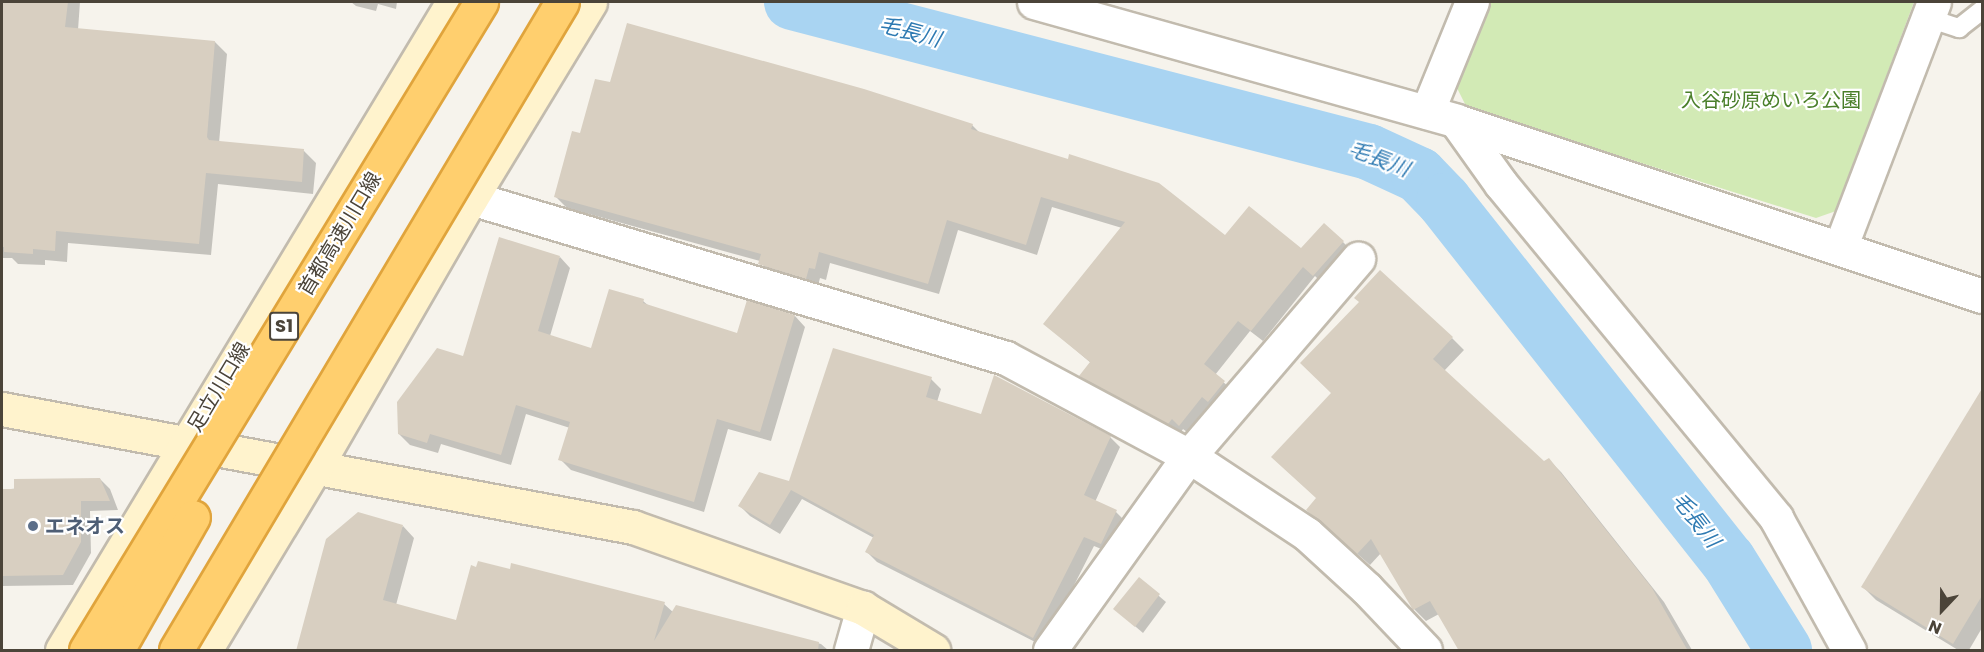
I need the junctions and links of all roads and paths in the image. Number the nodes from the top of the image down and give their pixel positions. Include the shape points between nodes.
1 (453, 2) edge
2 (482, 2) edge
3 (562, 2) edge
4 (590, 2) edge
5 (1472, 2) edge
6 (1043, 3) edge
7 (1931, 10) edge
8 (1983, 10) edge
9 (463, 32) junction
10 (1442, 116) junction
11 (471, 198) junction
12 (1840, 248) junction
13 (1358, 259) dead end
14 (1983, 296) edge
15 (2, 408) edge
16 (185, 444) junction
17 (1189, 456) junction
18 (315, 468) junction
19 (863, 608) junction
20 (62, 651) edge
21 (86, 651) edge
22 (117, 651) edge
23 (176, 651) edge
24 (205, 651) edge
25 (851, 651) edge
26 (933, 651) edge
27 (1050, 651) edge
28 (1425, 651) edge
29 (1850, 651) edge

1 - 16 main road, 足立川口線
2 - 9 highway, 首都高速川口線 / S1, bridge
3 - 23 highway, bridge
4 - 11 main road
5 - 10 street
6 - 10 street
7 - 8 lane via 1959,28
7 - 12 street
9 - 21 highway, 首都高速川口線 / S1, bridge
9 - 22 highway, bridge via 301,337
10 - 12 street
10 - 29 street via 1776,518
11 - 17 street via 1006,358
11 - 18 main road
12 - 14 street
13 - 17 street
15 - 16 main road
16 - 18 main road
16 - 20 main road, 足立川口線
17 - 27 street
17 - 28 street via 1307,534 1367,589
18 - 19 main road via 633,527
18 - 24 main road
19 - 25 street
19 - 26 main road

